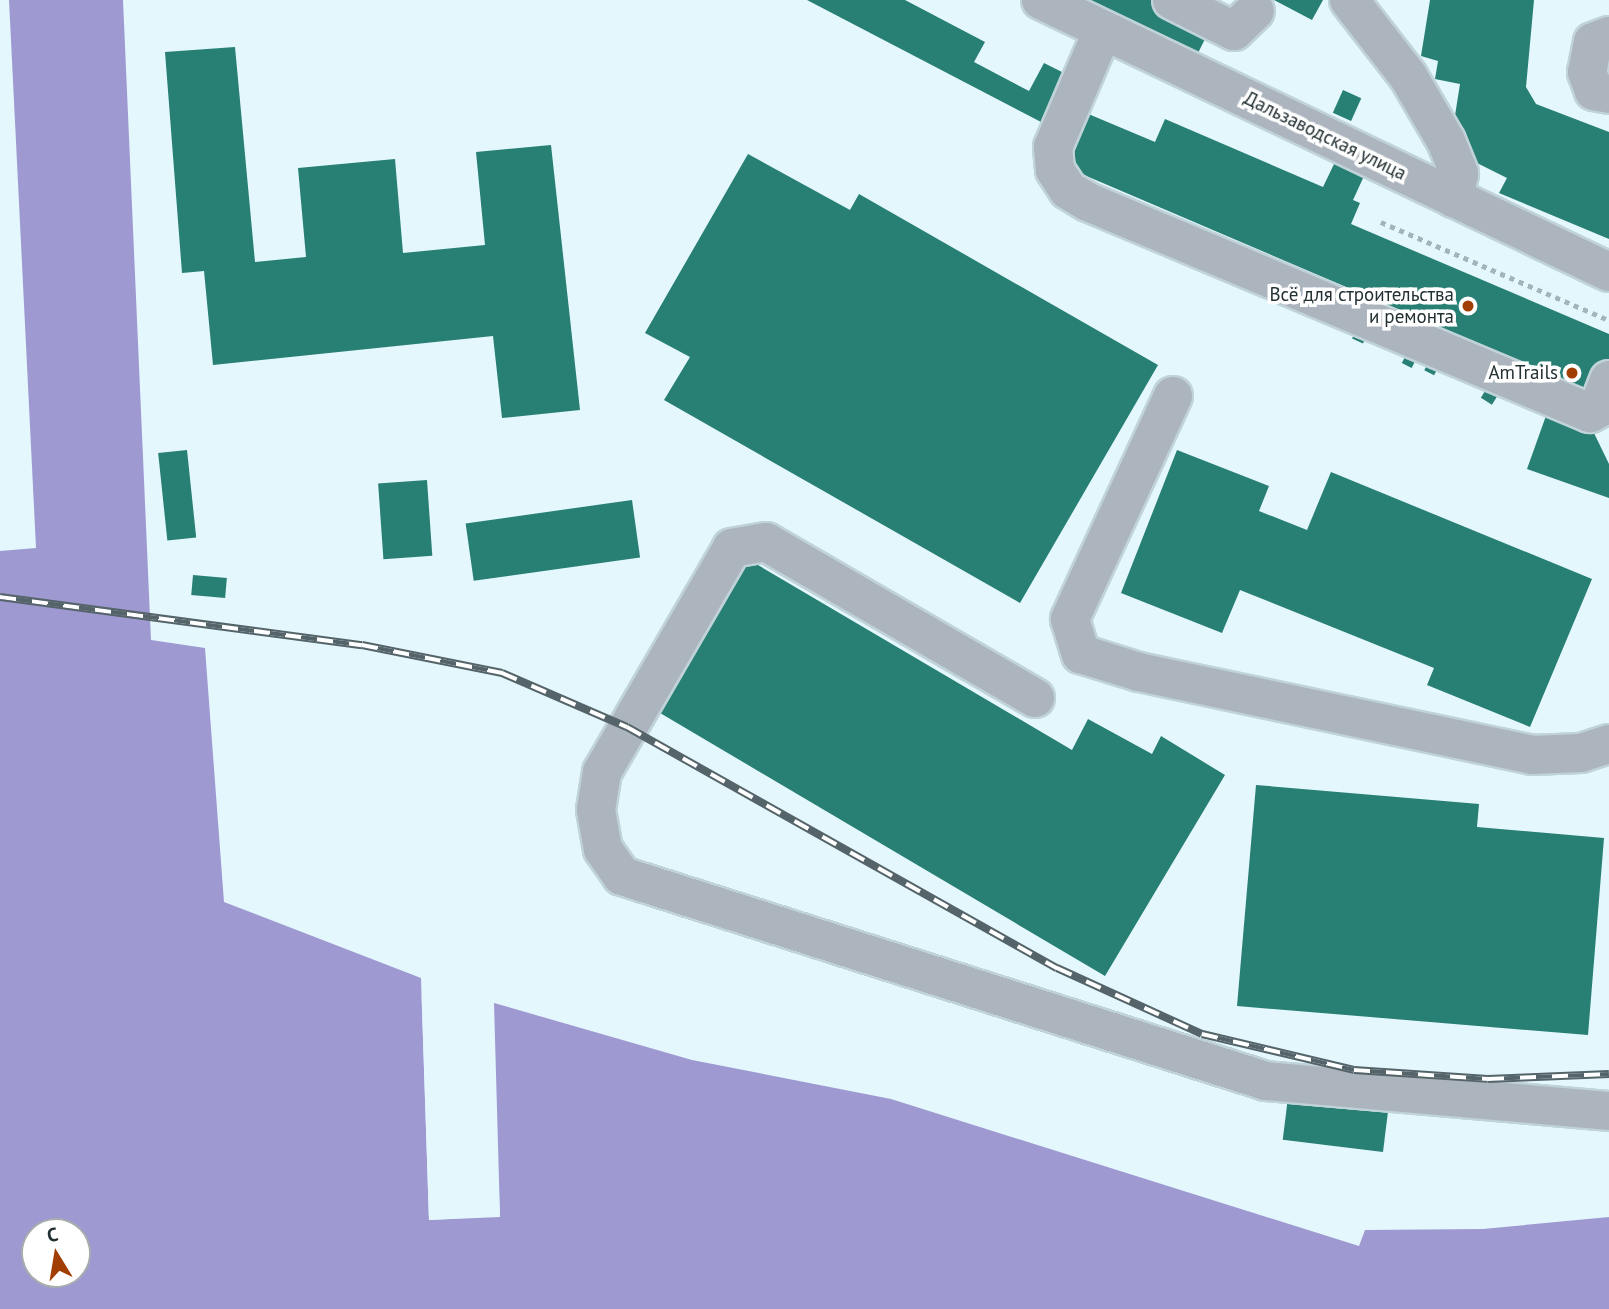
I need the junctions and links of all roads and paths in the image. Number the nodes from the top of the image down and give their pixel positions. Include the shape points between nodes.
1 (1041, 0) edge
2 (1172, 0) edge
3 (1349, 0) edge
4 (1255, 11) dead end
5 (1102, 30) junction
6 (1609, 36) edge
7 (1609, 94) edge
8 (1454, 198) junction
9 (1381, 222) dead end
10 (1609, 272) edge
11 (1609, 320) edge
12 (1609, 380) edge
13 (1173, 396) dead end
14 (1035, 698) dead end
15 (1609, 744) edge
16 (1609, 1111) edge

1 - 5 street, Дальзаводская улица
2 - 4 street via 1234,31
3 - 8 street via 1408,76 1446,141 1459,174
5 - 8 street, Дальзаводская улица
5 - 12 street via 1053,147 1055,170 1068,190 1590,413 1598,409
6 - 7 street via 1593,42 1587,72 1594,91
8 - 10 street, Дальзаводская улица
9 - 11 path
13 - 15 street via 1070,619 1081,654 1139,672 1532,755 1581,753
14 - 16 street via 766,542 732,548 602,772 596,810 603,849 622,876 1266,1081

